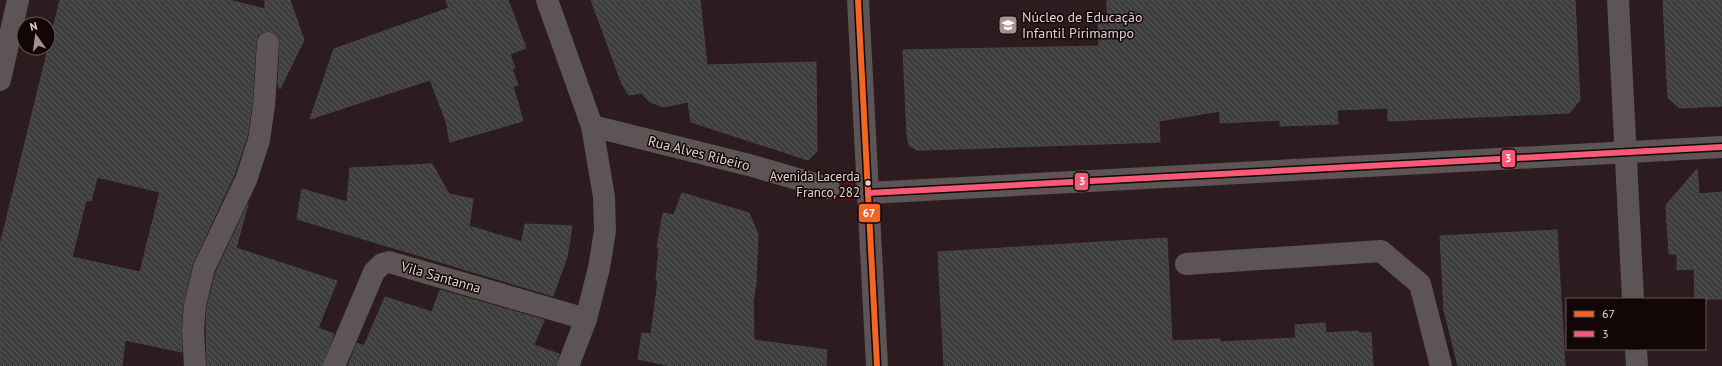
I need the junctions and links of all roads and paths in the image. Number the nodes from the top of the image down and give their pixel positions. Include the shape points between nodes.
1 (18, 0) edge
2 (547, 0) edge
3 (858, 0) edge
4 (1618, 0) edge
5 (268, 43) dead end
6 (0, 80) edge
7 (592, 126) junction
8 (1722, 147) edge
9 (1625, 152) junction
10 (829, 188) dead end
11 (868, 193) junction
12 (1186, 264) dead end
13 (1633, 298) edge
14 (586, 319) junction
15 (1636, 350) edge
16 (195, 366) edge
17 (334, 366) edge
18 (568, 366) edge
19 (877, 366) edge
20 (1440, 366) edge
21 (1637, 366) edge

1 - 6 street
2 - 7 street
3 - 11 street
4 - 9 street
5 - 16 street via 259,140 246,180 204,268 195,305
7 - 10 street, Rua Alves Ribeiro via 749,165
7 - 14 street via 604,197 605,231
8 - 9 street
9 - 11 street
9 - 13 street
11 - 19 street
12 - 20 street via 1381,251 1420,284
14 - 17 street, Vila Santanna via 389,262 382,264 374,272
14 - 18 street
15 - 21 street

